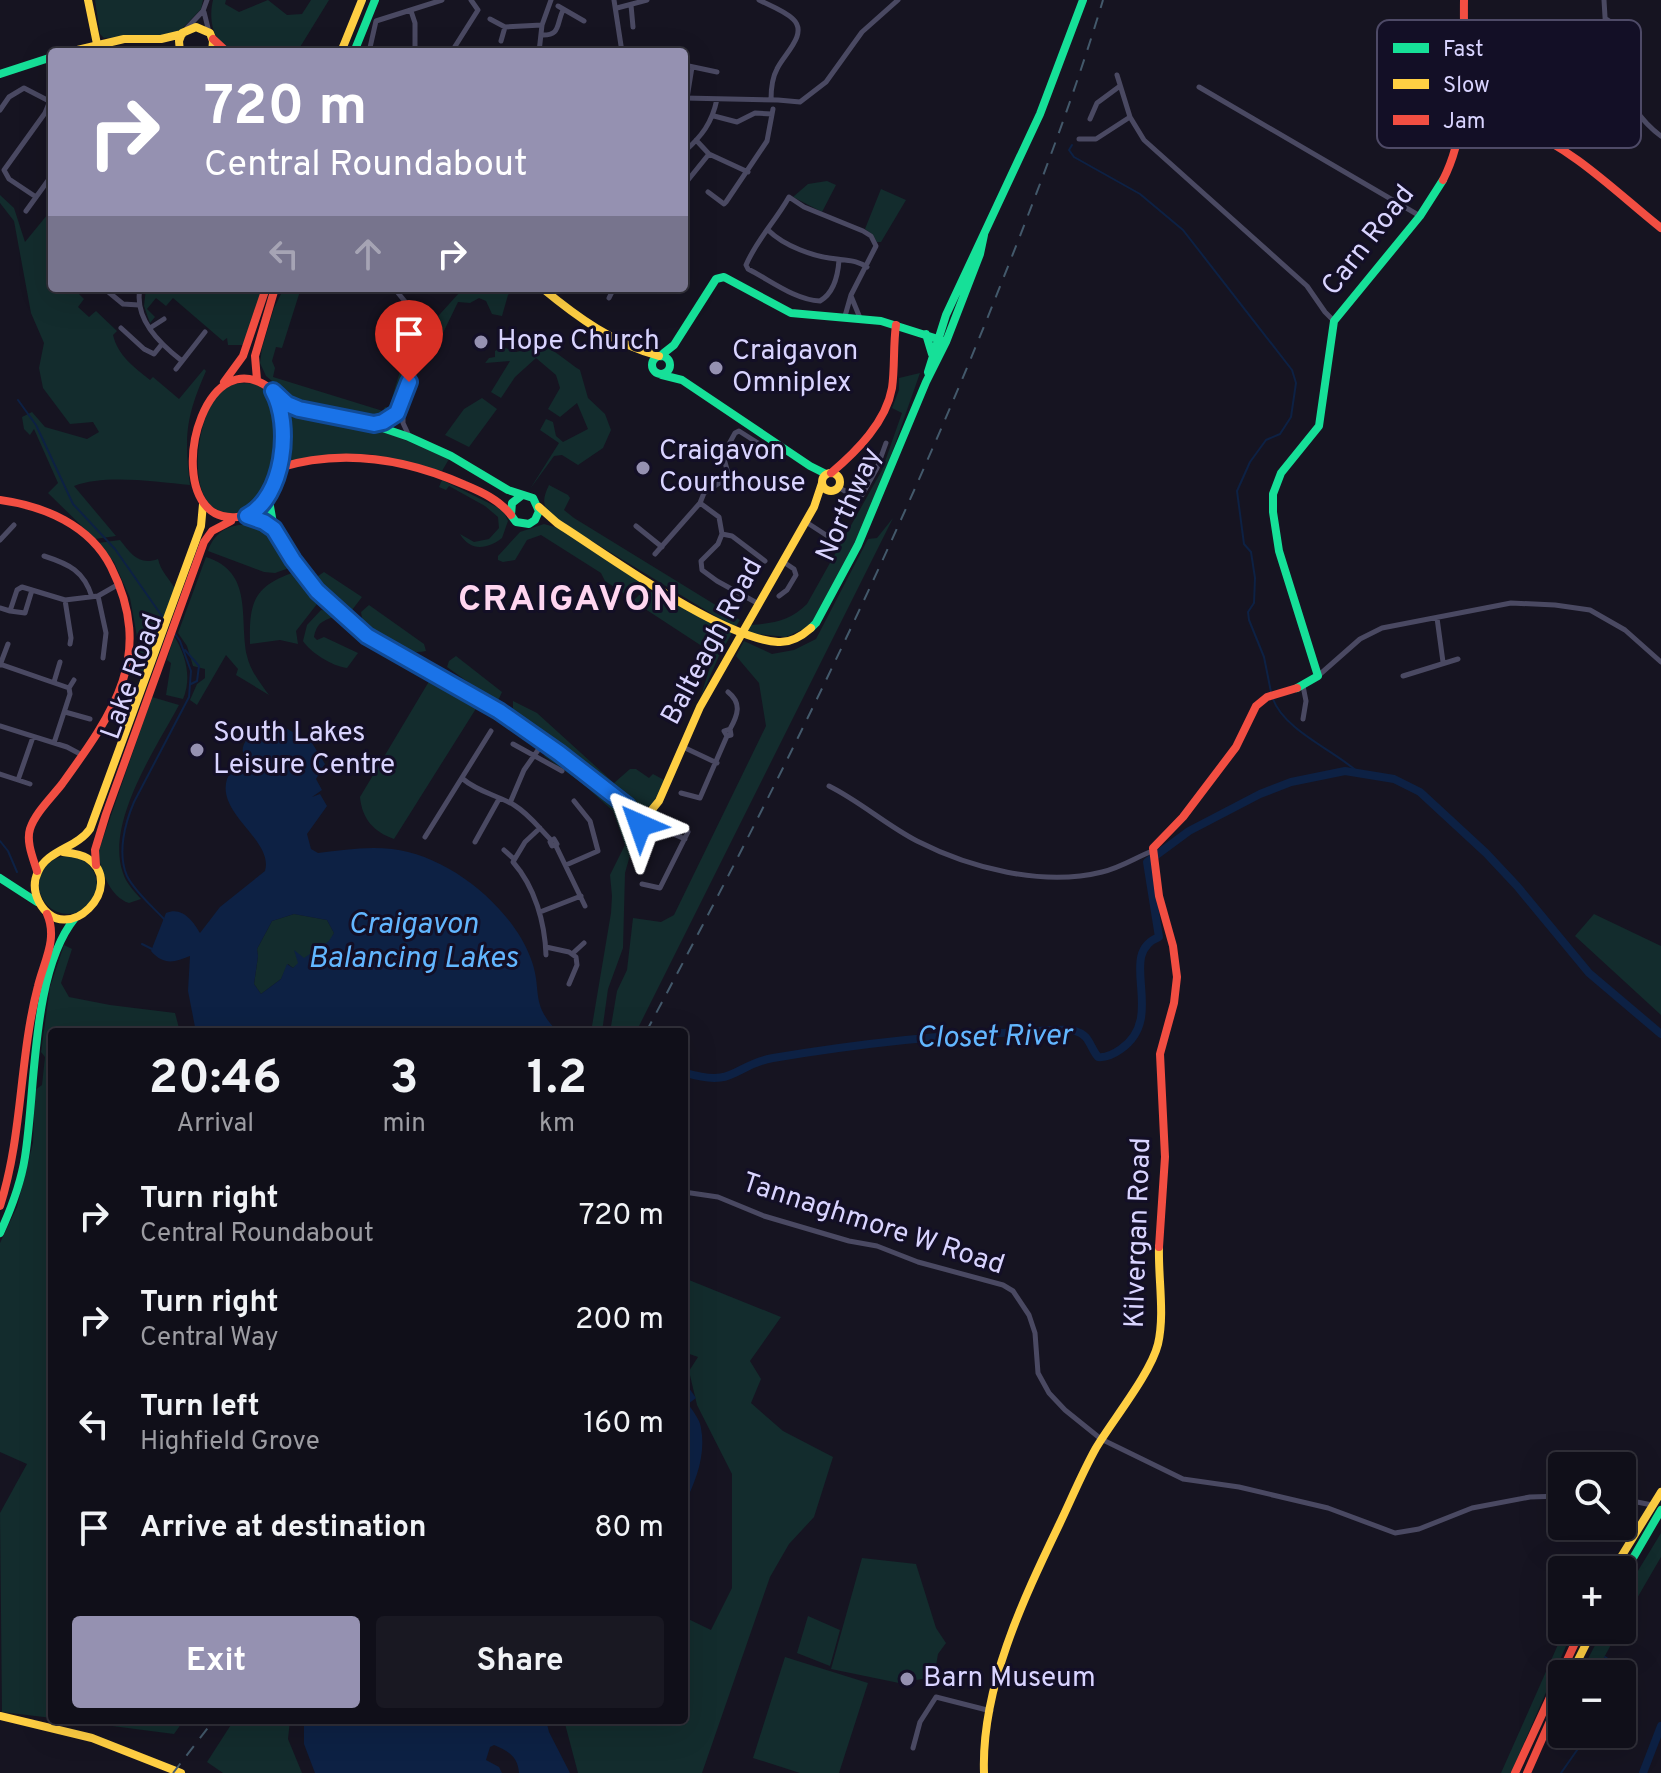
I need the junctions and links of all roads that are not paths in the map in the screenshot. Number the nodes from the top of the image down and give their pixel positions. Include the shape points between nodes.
1 (88, 0) edge
2 (207, 0) edge
3 (362, 0) edge
4 (375, 0) edge
5 (442, 0) edge
6 (471, 0) edge
7 (550, 0) edge
8 (614, 0) edge
9 (647, 0) edge
10 (759, 0) edge
11 (884, 0) edge
12 (898, 0) edge
13 (1083, 0) edge
14 (1464, 0) edge
15 (1604, 0) edge
16 (433, 2) edge
17 (631, 5) junction
18 (889, 6) junction
19 (617, 8) junction
20 (203, 11) junction
21 (411, 11) junction
22 (490, 19) dead end
23 (1606, 19) edge
24 (1463, 20) edge
25 (584, 21) dead end
26 (624, 21) dead end
27 (542, 25) junction
28 (505, 27) junction
29 (183, 33) junction
30 (541, 35) junction
31 (211, 36) junction
32 (161, 39) junction
33 (502, 41) dead end
34 (97, 44) junction
35 (83, 48) edge
36 (174, 48) edge
37 (180, 48) edge
38 (212, 48) edge
39 (223, 48) edge
40 (343, 48) edge
41 (356, 48) edge
42 (370, 48) edge
43 (415, 48) edge
44 (454, 48) dead end
45 (539, 48) edge
46 (624, 48) edge
47 (48, 58) edge
48 (688, 66) edge
49 (692, 67) junction
50 (717, 72) dead end
51 (0, 74) edge
52 (1117, 75) dead end
53 (1120, 86) junction
54 (1199, 87) dead end
55 (688, 88) edge
56 (688, 98) edge
57 (48, 99) edge
58 (717, 99) junction
59 (768, 100) junction
60 (48, 104) edge
61 (0, 110) edge
62 (714, 116) junction
63 (1130, 117) junction
64 (1641, 117) edge
65 (1090, 119) dead end
66 (1661, 136) edge
67 (1079, 139) dead end
68 (696, 140) junction
69 (688, 148) edge
70 (1455, 148) edge
71 (1555, 148) edge
72 (709, 154) junction
73 (748, 172) junction
74 (689, 178) edge
75 (48, 180) edge
76 (708, 192) dead end
77 (36, 197) junction
78 (26, 211) dead end
79 (1420, 216) junction
80 (1661, 228) edge
81 (768, 230) junction
82 (984, 235) junction
83 (839, 260) junction
84 (867, 267) junction
85 (108, 292) edge
86 (140, 292) edge
87 (265, 292) edge
88 (274, 292) edge
89 (397, 292) edge
90 (550, 292) edge
91 (851, 295) junction
92 (139, 305) junction
93 (408, 305) junction
94 (416, 315) junction
95 (408, 316) junction
96 (845, 316) junction
97 (860, 318) junction
98 (164, 319) dead end
99 (1334, 321) junction
100 (896, 325) junction
101 (941, 326) junction
102 (121, 328) dead end
103 (150, 328) junction
104 (419, 330) junction
105 (205, 332) dead end
106 (409, 332) junction
107 (925, 334) junction
108 (942, 340) junction
109 (162, 344) junction
110 (417, 345) junction
111 (674, 345) junction
112 (639, 352) junction
113 (932, 354) junction
114 (659, 356) junction
115 (182, 361) junction
116 (670, 364) junction
117 (651, 367) junction
118 (176, 369) dead end
119 (662, 375) junction
120 (257, 380) junction
121 (682, 380) junction
122 (926, 382) junction
123 (219, 386) junction
124 (273, 391) junction
125 (404, 398) junction
126 (374, 424) junction
127 (409, 437) junction
128 (886, 443) dead end
129 (762, 456) dead end
130 (848, 458) junction
131 (278, 468) junction
132 (825, 477) junction
133 (836, 486) junction
134 (268, 495) junction
135 (521, 496) junction
136 (0, 500) edge
137 (700, 503) junction
138 (203, 504) junction
139 (539, 507) junction
140 (814, 507) junction
141 (511, 515) junction
142 (242, 518) junction
143 (533, 522) junction
144 (806, 522) junction
145 (557, 523) junction
146 (14, 525) dead end
147 (636, 526) dead end
148 (274, 529) junction
149 (722, 534) junction
150 (826, 535) dead end
151 (0, 539) edge
152 (662, 547) junction
153 (655, 554) dead end
154 (46, 559) dead end
155 (765, 561) dead end
156 (782, 561) junction
157 (120, 584) junction
158 (32, 590) junction
159 (779, 596) dead end
160 (95, 597) junction
161 (65, 600) junction
162 (757, 603) junction
163 (0, 608) edge
164 (10, 611) junction
165 (1437, 618) junction
166 (8, 644) dead end
167 (70, 644) dead end
168 (103, 658) dead end
169 (1458, 659) dead end
170 (60, 662) dead end
171 (1443, 662) junction
172 (1661, 662) edge
173 (0, 665) edge
174 (1318, 676) junction
175 (1403, 676) dead end
176 (74, 680) dead end
177 (54, 682) junction
178 (1303, 686) junction
179 (69, 688) junction
180 (728, 692) dead end
181 (65, 712) junction
182 (1297, 713) dead end
183 (90, 719) dead end
184 (0, 726) edge
185 (491, 729) dead end
186 (33, 737) junction
187 (685, 740) junction
188 (544, 742) junction
189 (54, 743) junction
190 (516, 749) dead end
191 (82, 755) junction
192 (533, 756) junction
193 (717, 763) junction
194 (562, 771) dead end
195 (0, 774) edge
196 (463, 779) junction
197 (18, 780) junction
198 (30, 784) dead end
199 (829, 786) dead end
200 (681, 793) dead end
201 (499, 799) junction
202 (573, 800) dead end
203 (510, 803) junction
204 (648, 815) junction
205 (657, 827) junction
206 (540, 828) junction
207 (425, 837) dead end
208 (475, 842) dead end
209 (30, 846) junction
210 (504, 850) dead end
211 (63, 852) junction
212 (52, 856) junction
213 (1153, 856) junction
214 (514, 859) junction
215 (566, 865) junction
216 (97, 868) junction
217 (36, 876) junction
218 (0, 878) edge
219 (642, 884) dead end
220 (18, 888) junction
221 (581, 896) junction
222 (585, 906) dead end
223 (42, 907) junction
224 (540, 912) junction
225 (75, 918) junction
226 (584, 942) dead end
227 (546, 947) junction
228 (572, 954) junction
229 (546, 955) dead end
230 (569, 981) dead end
231 (688, 1193) edge
232 (0, 1206) edge
233 (0, 1233) edge
234 (1101, 1439) junction
235 (1661, 1492) edge
236 (1548, 1496) edge
237 (1636, 1502) edge
238 (1661, 1508) edge
239 (1622, 1556) edge
240 (1634, 1556) edge
241 (1575, 1644) edge
242 (991, 1711) junction
243 (0, 1716) edge
244 (1548, 1726) edge
245 (913, 1748) dead end
246 (181, 1773) edge
247 (984, 1773) edge
248 (1515, 1773) edge
249 (1527, 1773) edge

1 - 34 main road
2 - 20 street
3 - 40 main road
4 - 41 main road
5 - 16 street
6 - 44 street via 478,10
7 - 27 street
8 - 19 street
9 - 17 street
10 - 59 street via 793,18 798,28 796,42 774,73
11 - 18 street
12 - 18 street
13 - 82 main road, Northway via 1038,123
14 - 24 main road, Carn Road
15 - 23 street
16 - 21 street
17 - 19 street
17 - 26 street via 633,24
18 - 59 street via 807,98
19 - 46 street
20 - 29 street
20 - 31 street
21 - 42 street via 391,12 376,21
21 - 43 street
22 - 28 street
25 - 30 street via 560,8 556,32
27 - 28 street
27 - 30 street
28 - 33 street
29 - 31 main road via 199,27
29 - 32 main road
29 - 37 main road
30 - 45 street
31 - 38 main road
31 - 39 main road
32 - 34 main road
32 - 36 main road
34 - 35 main road
47 - 51 main road
48 - 49 street
49 - 50 street
49 - 55 street
52 - 53 street
53 - 63 street
53 - 65 street via 1097,103
54 - 79 street
56 - 58 street
57 - 61 street via 24,88
58 - 59 street
58 - 62 street
60 - 77 street via 4,170
62 - 68 street
62 - 73 street via 737,122 772,112 767,141
63 - 67 street via 1096,139
63 - 99 street via 1144,140 1307,286
64 - 66 street
68 - 69 street
68 - 72 street
70 - 79 main road, Carn Road
71 - 80 main road
72 - 73 street
72 - 74 street
73 - 76 street via 726,205
75 - 77 street
77 - 78 street
79 - 99 main road, Carn Road
81 - 83 street via 811,254
81 - 83 street via 746,265 795,294 825,299 838,275
81 - 84 street via 789,197 871,236 876,246
82 - 101 main road, Northway
82 - 108 main road, Northway
83 - 84 street
84 - 91 street
85 - 92 street via 126,306
86 - 92 street
87 - 123 main road via 243,356
88 - 120 main road via 256,351
89 - 93 street
90 - 112 main road
91 - 96 street
91 - 97 street
92 - 103 street
93 - 94 street
93 - 95 street
94 - 95 street
94 - 104 street via 422,322
95 - 106 street via 404,326
96 - 97 main road
96 - 111 main road via 782,310 720,277
97 - 100 main road
98 - 103 street
99 - 174 main road via 1319,426 1282,471 1273,494 1285,573
100 - 107 main road
100 - 130 main road, Balteagh Road via 889,401
101 - 107 main road
101 - 108 main road, Northway
102 - 109 street via 154,354
103 - 109 street
104 - 106 street
104 - 110 street
105 - 115 street
106 - 110 street
107 - 108 main road
107 - 113 main road
108 - 113 main road, Northway
108 - 122 main road, Northway
109 - 115 street
110 - 125 street
111 - 114 main road
111 - 116 main road
112 - 114 main road
112 - 117 main road
113 - 122 main road, Northway
114 - 116 main road
114 - 117 main road
115 - 118 street
116 - 119 main road
116 - 121 main road
117 - 119 main road
119 - 121 main road
120 - 123 main road via 236,378
120 - 124 main road
121 - 132 main road
122 - 145 main road, Northway via 858,545 821,616 800,637 781,643 747,636
123 - 138 main road via 206,405 195,451 195,485
124 - 126 main road via 299,409
124 - 131 main road via 282,421
125 - 126 street via 392,418
125 - 127 street via 403,423
126 - 127 main road
127 - 135 main road
128 - 133 street via 862,495 855,497
129 - 137 street via 769,450 745,433 735,433 723,455 729,477 704,493
130 - 132 main road, Balteagh Road
130 - 133 main road, Balteagh Road
131 - 134 main road
131 - 141 main road via 335,458 395,462 454,479 499,502
132 - 133 main road
132 - 133 main road via 826,490
132 - 140 main road, Balteagh Road
133 - 140 main road, Balteagh Road
134 - 142 main road via 259,509
134 - 148 main road
135 - 139 main road via 533,498
135 - 141 main road via 512,503
136 - 157 main road via 37,507 67,521 98,547
137 - 149 street via 719,517
137 - 152 street
138 - 142 main road via 218,516
138 - 211 main road, Lake Road via 201,526 90,829 80,843
139 - 143 main road
139 - 145 main road
140 - 144 main road, Balteagh Road
141 - 143 main road via 521,524
142 - 148 main road
142 - 216 main road, Lake Road via 222,524 208,536 106,814 95,850
143 - 145 main road
144 - 150 street
144 - 156 main road, Balteagh Road
146 - 151 street
147 - 152 street
148 - 188 main road via 317,591 367,636
149 - 155 street
149 - 162 street via 701,561 702,570
152 - 153 street
154 - 160 street via 77,570
156 - 159 street via 796,575
156 - 162 main road, Balteagh Road
157 - 160 street
157 - 191 main road via 131,629 125,680
158 - 161 street
158 - 164 street via 18,588
158 - 164 street via 25,613
160 - 161 street
160 - 168 street via 106,633
161 - 167 street
162 - 187 main road, Balteagh Road
163 - 164 street
165 - 171 street
165 - 172 street via 1511,603 1581,607 1625,630
165 - 174 street via 1375,630
166 - 173 street
169 - 171 street
170 - 177 street
171 - 175 street
173 - 177 street
174 - 178 main road
176 - 179 street
177 - 179 street
178 - 182 street via 1304,716
178 - 213 main road via 1256,706 1236,747
179 - 181 street
180 - 193 street via 738,710 724,731
181 - 183 street
181 - 189 street
184 - 186 street
185 - 196 street
186 - 189 street
186 - 197 street
187 - 193 street
187 - 204 main road, Balteagh Road
188 - 192 street
188 - 204 main road via 627,806
189 - 191 street
190 - 192 street
191 - 209 main road via 32,825
192 - 194 street
192 - 203 street
193 - 200 street via 700,798
195 - 197 street
196 - 201 street
196 - 207 street
197 - 198 street
199 - 213 street via 917,841 993,869 1080,876
201 - 203 street
201 - 208 street
202 - 215 street via 590,821 598,851
203 - 206 street
204 - 205 main road
204 - 205 main road via 646,831
205 - 219 street via 687,836 660,888
206 - 214 street
206 - 215 street
209 - 212 main road
209 - 217 main road
210 - 214 street
211 - 212 main road
211 - 216 main road via 82,855
212 - 217 main road
213 - 234 main road, Kilvergan Road via 1177,977 1160,1054 1165,1157 1160,1323 1148,1366
214 - 224 street
215 - 221 street
216 - 225 main road via 98,900
217 - 220 main road
217 - 223 main road
218 - 220 main road
220 - 223 main road
221 - 222 street
221 - 224 street
223 - 225 main road via 56,917
223 - 232 main road via 54,931 29,1017 19,1134
224 - 227 street
225 - 233 main road via 62,934 46,989 25,1158
226 - 228 street
227 - 228 street
227 - 229 street
228 - 230 street via 577,965
231 - 234 street, Tannaghmore W Road via 718,1197 764,1216 1003,1285 1029,1315 1043,1384
234 - 236 street, Tannaghmore W Road via 1183,1479 1328,1508 1395,1533 1472,1508
234 - 242 main road, Kilvergan Road via 1027,1591
235 - 239 main road
237 - 238 street
238 - 240 main road
241 - 248 main road
242 - 245 street via 936,1697 920,1722
242 - 247 main road, Kilvergan Road via 983,1746
243 - 246 main road via 68,1731
244 - 249 main road

